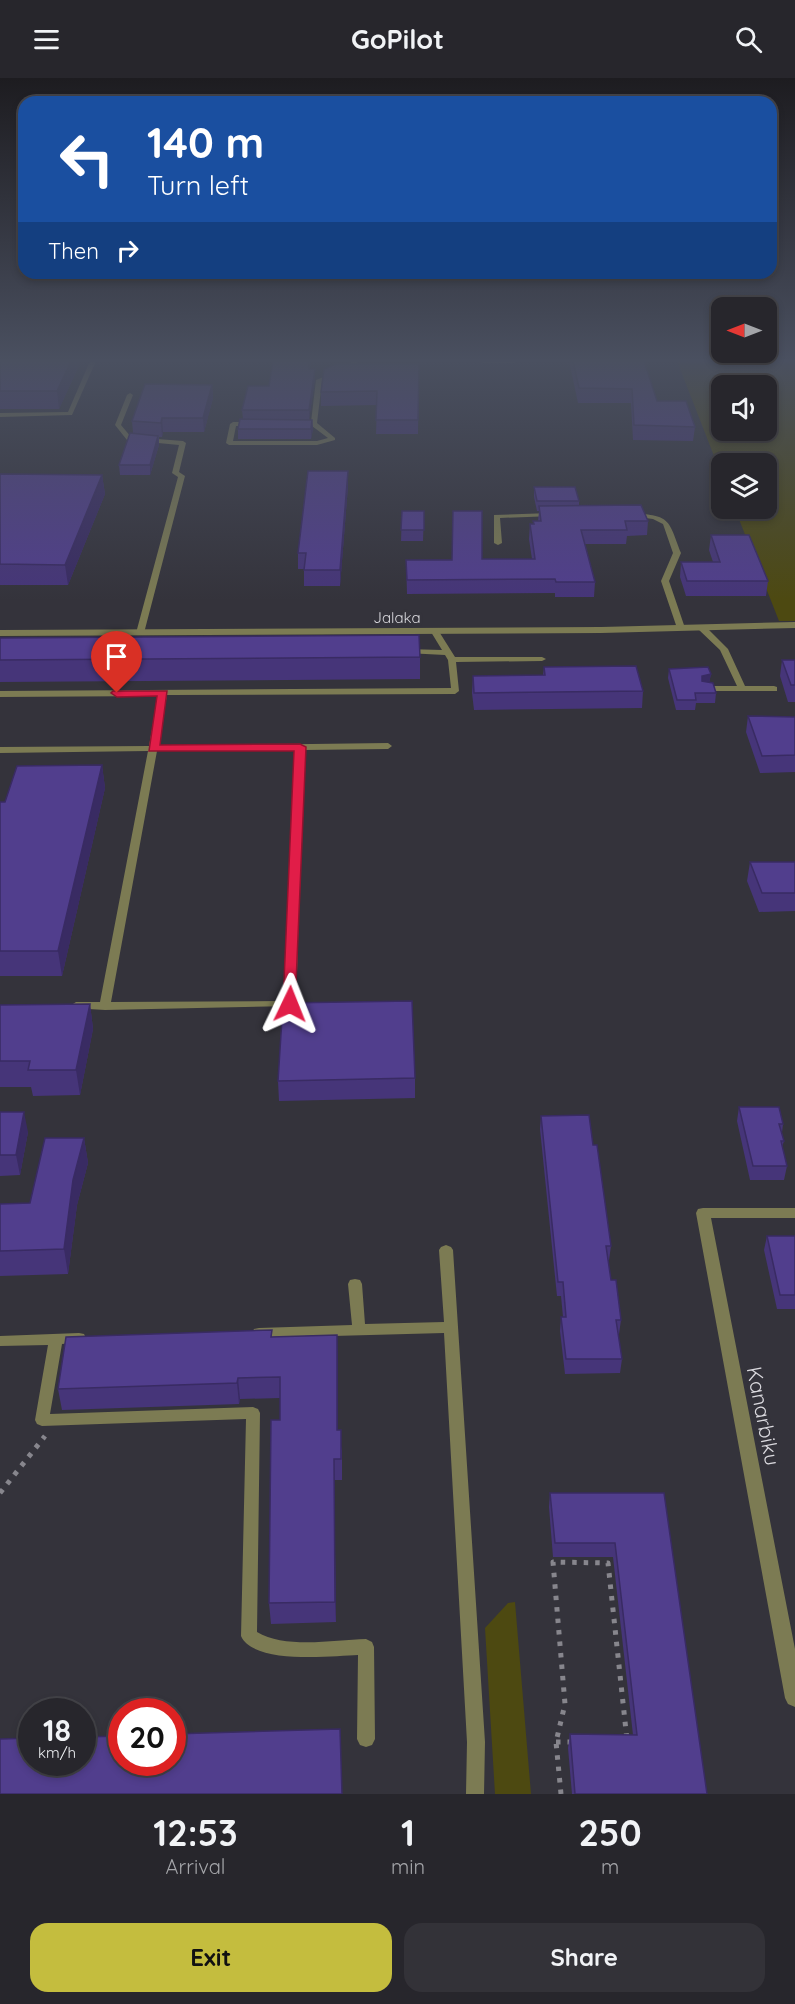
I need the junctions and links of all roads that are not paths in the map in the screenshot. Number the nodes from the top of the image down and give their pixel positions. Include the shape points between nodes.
1 (157, 441) edge
2 (229, 441) edge
3 (325, 441) edge
4 (563, 515) edge
5 (618, 515) edge
6 (498, 543) dead end
7 (795, 625) edge
8 (701, 627) junction
9 (681, 628) junction
10 (435, 632) junction
11 (0, 633) edge
12 (140, 633) junction
13 (394, 650) edge
14 (450, 656) junction
15 (542, 659) dead end
16 (706, 688) edge
17 (742, 688) junction
18 (774, 688) dead end
19 (163, 693) junction
20 (0, 694) edge
21 (388, 746) dead end
22 (300, 747) junction
23 (153, 748) junction
24 (0, 750) edge
25 (58, 1006) edge
26 (105, 1006) junction
27 (795, 1213) edge
28 (446, 1250) dead end
29 (355, 1284) dead end
30 (451, 1327) junction
31 (358, 1329) junction
32 (246, 1334) edge
33 (92, 1338) edge
34 (56, 1339) junction
35 (0, 1341) edge
36 (795, 1698) edge
37 (366, 1739) dead end
38 (475, 1794) edge

1 - 12 lane via 183,443 175,472 182,476
2 - 3 lane
4 - 6 lane via 496,516
5 - 9 lane via 648,516 666,523 677,553 665,581
7 - 8 street, Jalaka
8 - 9 street, Jalaka
8 - 17 lane via 724,650
9 - 10 street, Jalaka
10 - 12 street, Jalaka
10 - 14 lane
11 - 12 street, Jalaka
13 - 14 lane
14 - 15 lane
14 - 19 lane via 455,691
16 - 17 lane
17 - 18 lane
19 - 20 lane
19 - 23 lane
21 - 22 lane
22 - 23 lane
22 - 26 lane via 290,1004
23 - 24 lane
23 - 26 lane
25 - 26 lane
27 - 36 street, Kanarbiku via 702,1213
28 - 30 lane
29 - 31 lane
30 - 31 lane
30 - 38 lane via 476,1742
31 - 32 lane
33 - 34 lane
34 - 35 lane
34 - 37 lane via 42,1420 253,1413 249,1635 256,1642 277,1648 366,1647

